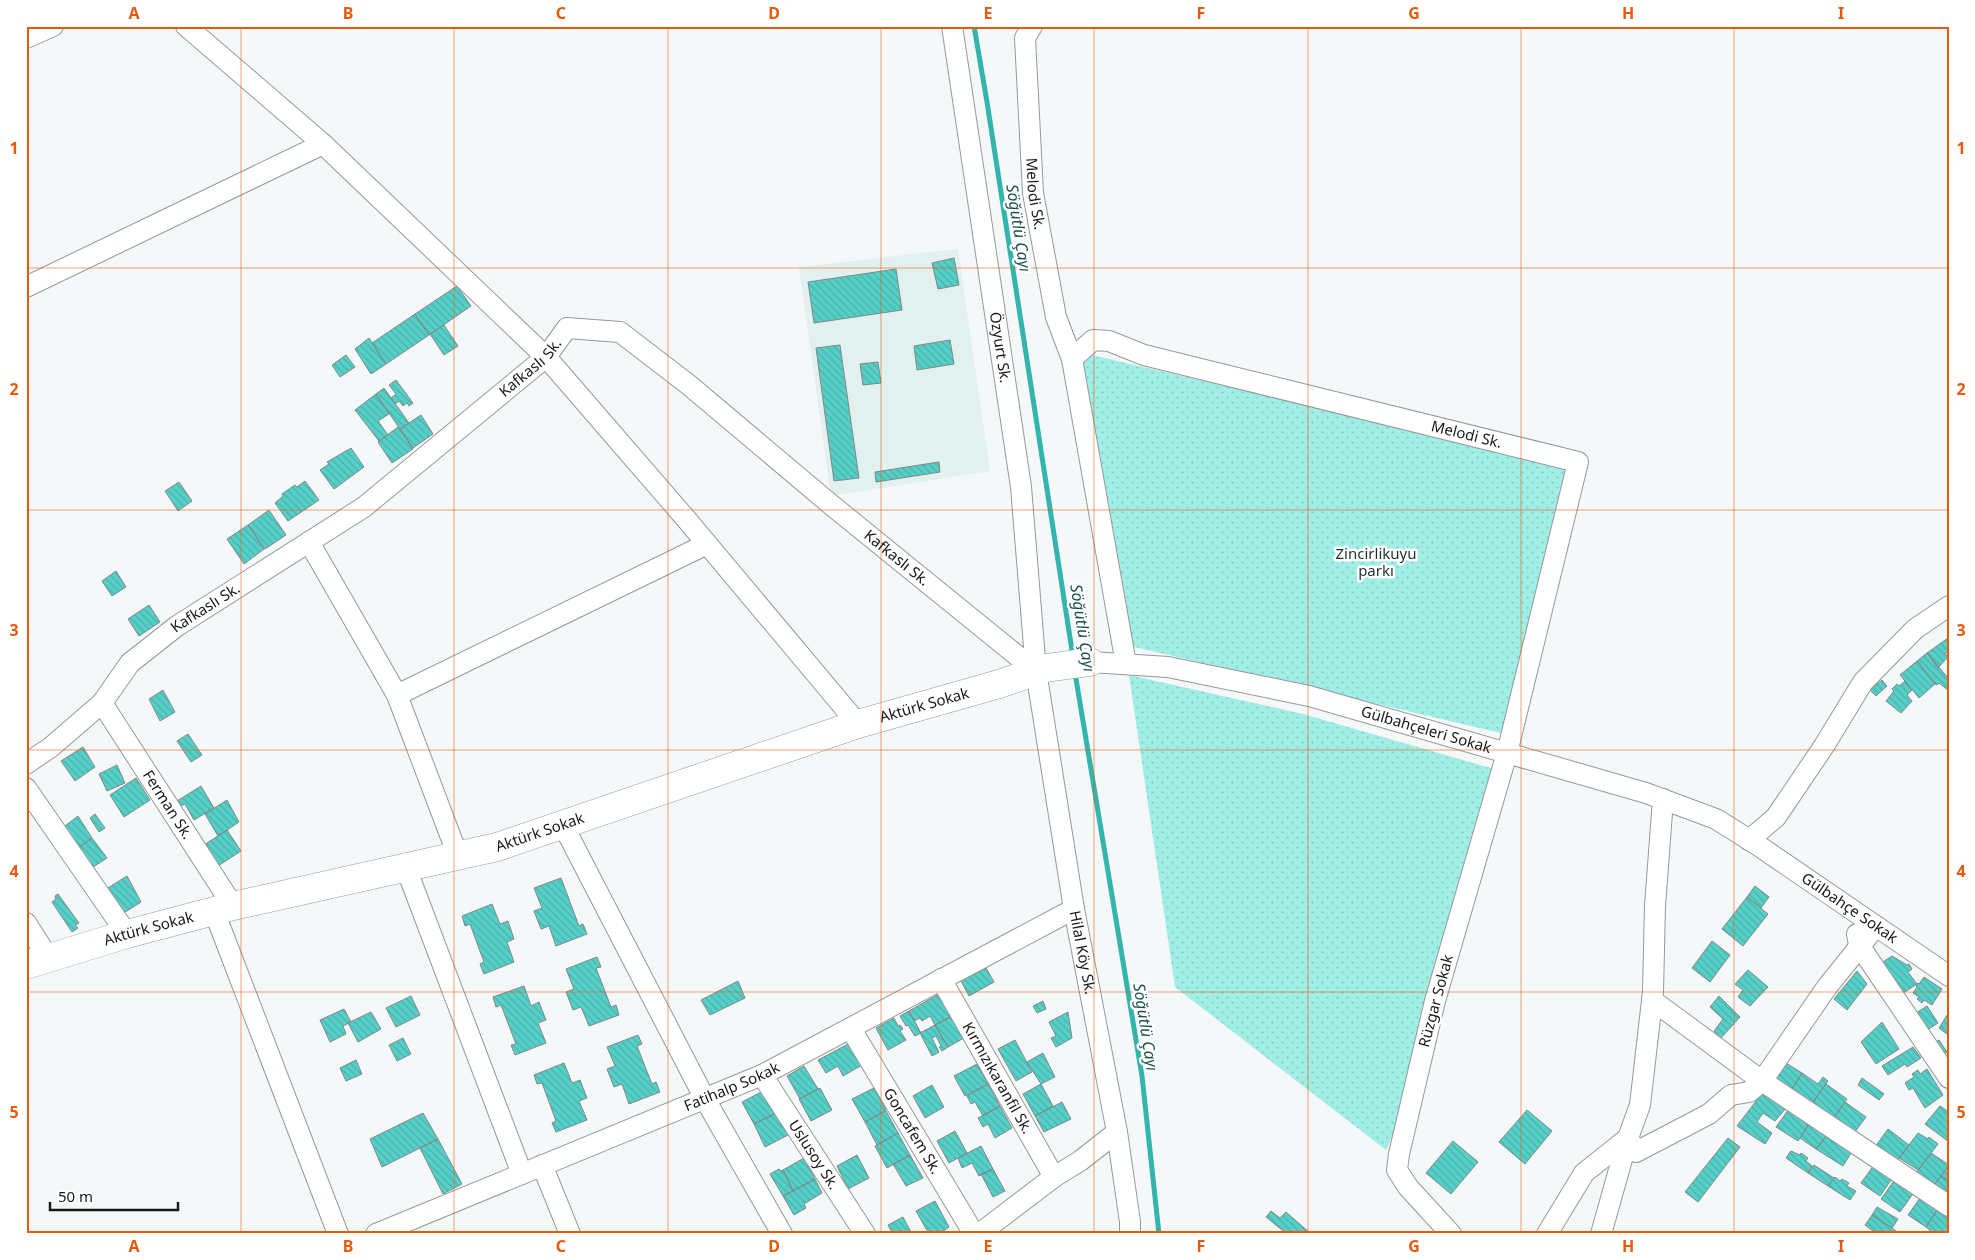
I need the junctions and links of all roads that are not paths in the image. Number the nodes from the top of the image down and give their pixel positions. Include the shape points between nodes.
1 (53, 26) edge
2 (186, 26) edge
3 (952, 26) edge
4 (1032, 26) edge
5 (26, 38) edge
6 (323, 144) junction
7 (26, 286) edge
8 (546, 357) junction
9 (1072, 359) junction
10 (309, 542) junction
11 (707, 544) junction
12 (1949, 606) edge
13 (1090, 662) joint
14 (1126, 664) junction
15 (1041, 669) junction
16 (397, 695) junction
17 (102, 703) junction
18 (858, 724) junction
19 (1507, 753) junction
20 (26, 764) edge
21 (26, 788) edge
22 (1663, 799) junction
23 (563, 825) junction
24 (1749, 840) junction
25 (458, 856) junction
26 (406, 868) junction
27 (223, 908) junction
28 (1074, 909) junction
29 (1853, 910) junction
30 (26, 923) edge
31 (1876, 926) junction
32 (128, 934) junction
33 (1859, 945) junction
34 (38, 962) edge
35 (1949, 976) edge
36 (941, 979) junction
37 (1652, 1000) junction
38 (851, 1029) junction
39 (762, 1075) junction
40 (1949, 1078) edge
41 (1762, 1081) junction
42 (705, 1099) junction
43 (1117, 1132) junction
44 (1628, 1138) junction
45 (542, 1165) junction
46 (522, 1174) junction
47 (1054, 1177) junction
48 (1949, 1206) edge
49 (338, 1234) edge
50 (376, 1234) edge
51 (570, 1234) edge
52 (782, 1234) edge
53 (865, 1234) edge
54 (974, 1234) edge
55 (979, 1234) edge
56 (1130, 1234) edge
57 (1451, 1234) edge
58 (1547, 1234) edge
59 (1601, 1234) edge

1 - 5 street
2 - 6 street
3 - 15 street, Özyurt Sk. via 1021,487
4 - 9 street, Melodi Sk. via 1025,38 1033,193 1056,317
6 - 7 street
6 - 8 street
8 - 10 street, Kafkaslı Sk. via 364,507
8 - 11 street
8 - 15 street, Kafkaslı Sk. via 568,328 620,332
9 - 14 street, Melodi Sk.
9 - 19 street, Melodi Sk. via 1093,340 1109,341 1144,355 1578,462
10 - 16 street
10 - 17 street, Kafkaslı Sk. via 177,626 130,663
11 - 16 street
11 - 18 street
12 - 24 street via 1916,629 1863,682 1776,818
13 - 14 street, Gülbahçeleri Sokak
13 - 15 street, Aktürk Sokak
14 - 19 street, Gülbahçeleri Sokak via 1168,667 1309,696
15 - 18 street, Aktürk Sokak
15 - 28 street, Hilal Köy Sk.
16 - 25 street
17 - 20 street, Kafkaslı Sk.
17 - 27 street, Ferman Sk.
18 - 23 street, Aktürk Sokak
19 - 22 street, Gülbahçeleri Sokak
19 - 57 street, Rüzgar Sokak via 1435,1001 1397,1170 1408,1187
21 - 32 street
22 - 24 street, Gülbahçeleri Sokak via 1716,819
22 - 37 street
23 - 25 street, Aktürk Sokak
23 - 42 street
24 - 29 street, Gülbahçe Sokak
25 - 26 street, Aktürk Sokak
26 - 27 street, Aktürk Sokak
26 - 46 street
27 - 32 street, Aktürk Sokak
27 - 49 street, Ferman Sk.
28 - 36 street, Fatihalp Sokak
28 - 43 street, Hilal Köy Sk.
29 - 31 street, Gülbahçe Sokak
29 - 33 street
30 - 34 street
31 - 33 street
31 - 35 street, Gülbahçe Sokak
32 - 34 street, Aktürk Sokak
33 - 40 street
33 - 41 street
36 - 38 street, Fatihalp Sokak
36 - 47 street, Kırmızıkaranfil Sk.
37 - 41 street
37 - 44 street via 1640,1105
38 - 39 street, Fatihalp Sokak
38 - 54 street, Goncafem Sk.
39 - 42 street, Fatihalp Sokak
39 - 53 street, Uslusoy Sk.
41 - 44 street via 1749,1092 1731,1095 1709,1114 1636,1152
41 - 48 street
42 - 45 street, Fatihalp Sokak
42 - 52 street
43 - 47 street
43 - 56 street, Hilal Köy Sk.
44 - 58 street via 1584,1173
44 - 59 street
45 - 46 street, Fatihalp Sokak
45 - 51 street
46 - 50 street, Fatihalp Sokak
47 - 55 street

